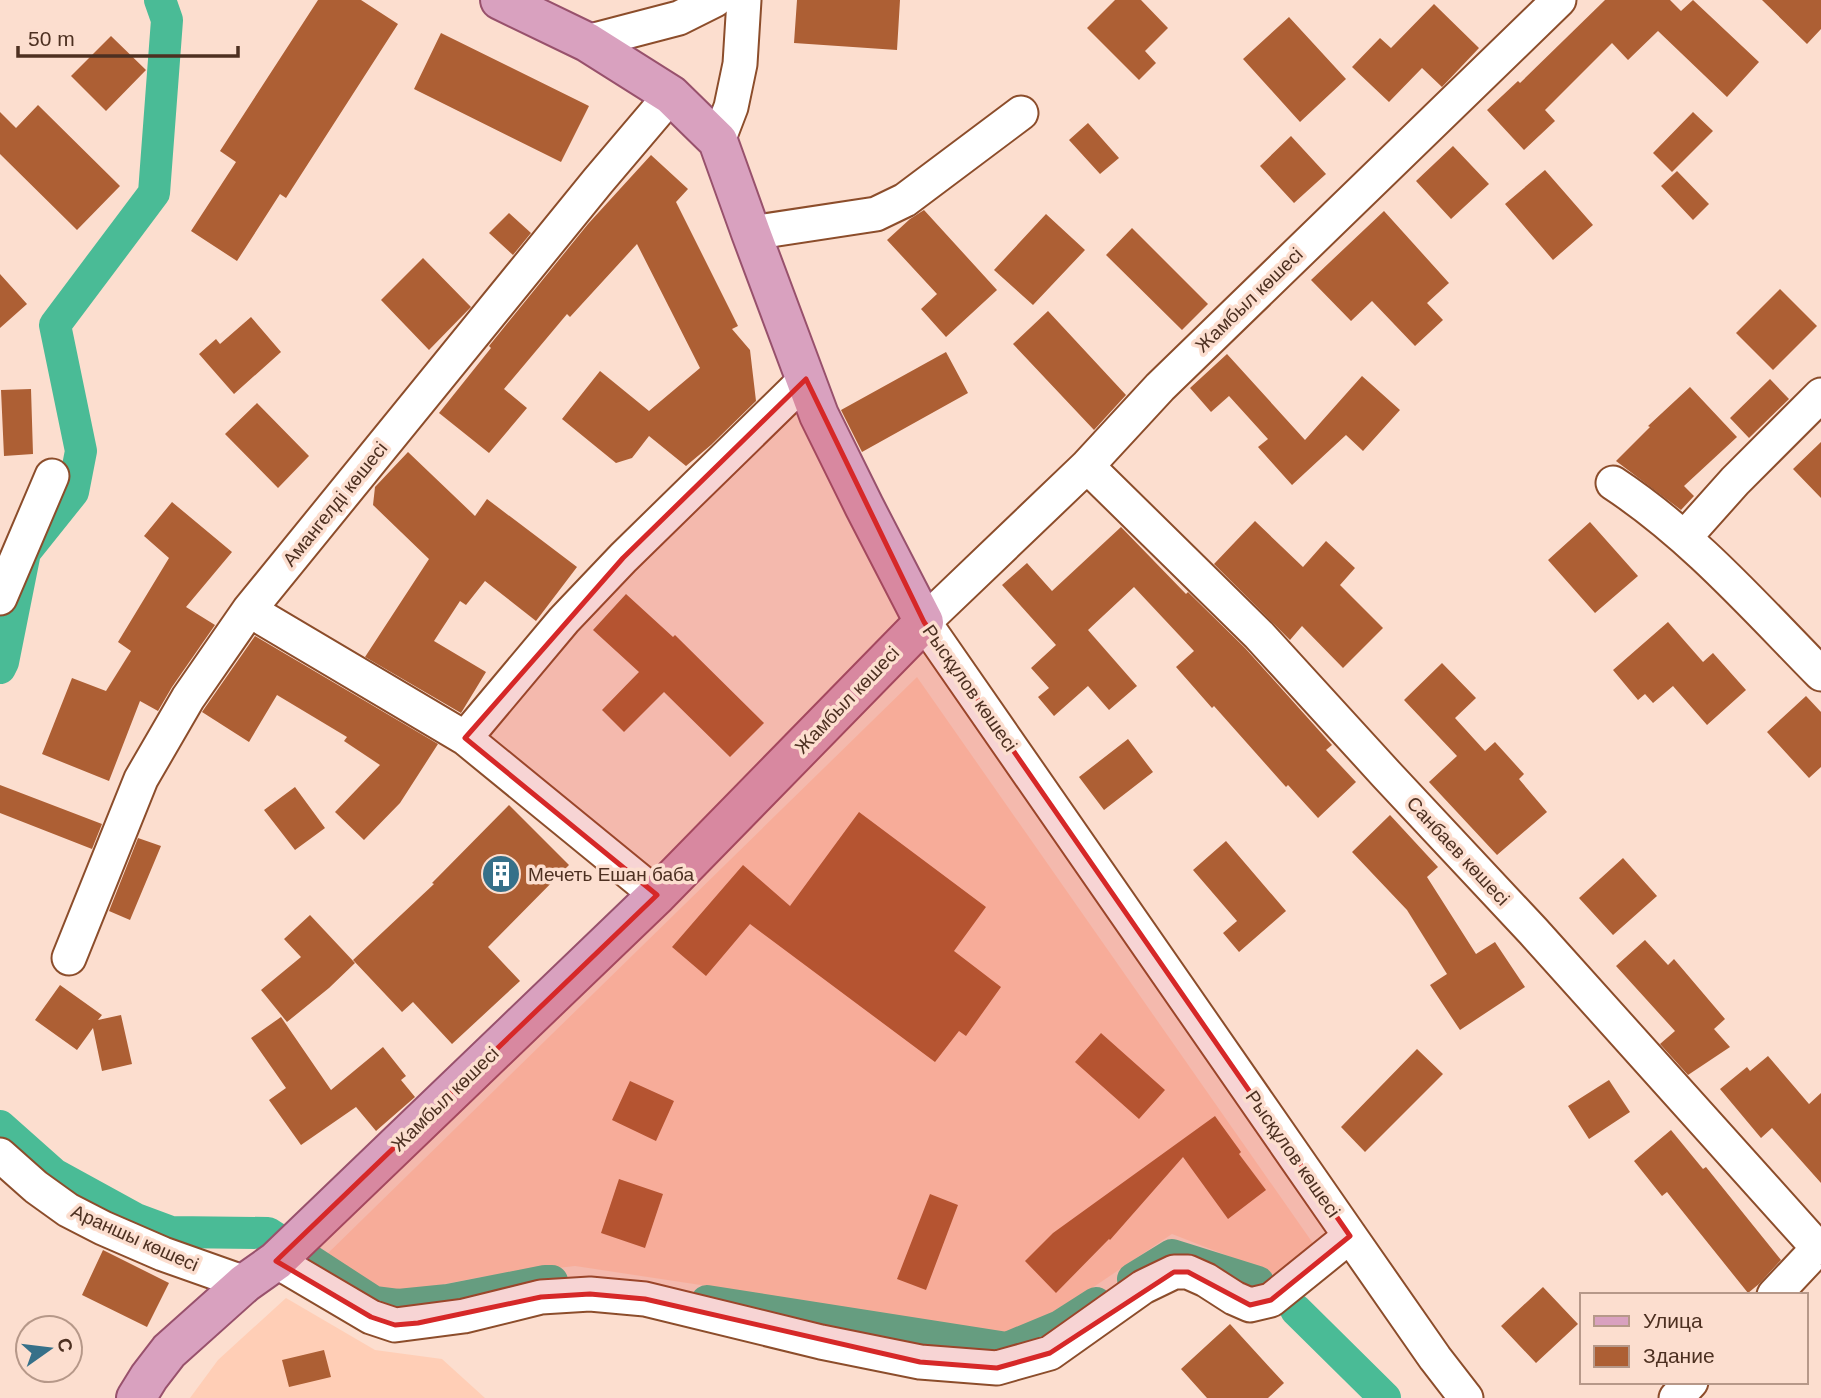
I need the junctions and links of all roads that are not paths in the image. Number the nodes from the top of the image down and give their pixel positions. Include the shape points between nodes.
1 (500, 0) edge
2 (715, 0) edge
3 (744, 0) edge
4 (1559, 0) edge
5 (587, 42) junction
6 (671, 95) junction
7 (1021, 113) dead end
8 (718, 141) junction
9 (751, 233) junction
10 (806, 379) junction
11 (1821, 396) edge
12 (1087, 466) junction
13 (52, 476) dead end
14 (1614, 483) dead end
15 (1685, 537) junction
16 (0, 598) edge
17 (249, 610) junction
18 (924, 622) junction
19 (1821, 674) edge
20 (465, 738) junction
21 (657, 895) junction
22 (69, 958) dead end
23 (0, 1155) edge
24 (1350, 1236) junction
25 (1819, 1247) edge
26 (277, 1260) junction
27 (245, 1283) junction
28 (1776, 1293) edge
29 (1689, 1384) edge
30 (136, 1398) edge
31 (1466, 1398) edge
32 (1676, 1398) edge

1 - 5 main road, Рысқұлов көшесі
2 - 5 street via 679,18
3 - 8 street via 740,64
4 - 12 street, Жамбыл көшесі via 1160,387
5 - 6 main road, Рысқұлов көшесі
6 - 8 main road, Рысқұлов көшесі
6 - 17 street, Амангелді көшесі
7 - 9 street via 905,200 876,214
8 - 9 main road, Рысқұлов көшесі
9 - 10 main road, Рысқұлов көшесі
10 - 18 main road, Рысқұлов көшесі via 819,415
10 - 20 street via 564,620
11 - 15 street
12 - 18 street, Жамбыл көшесі
12 - 25 street, Санбаев көшесі via 1259,635
13 - 16 street
14 - 15 street
15 - 19 street
17 - 20 street
17 - 22 street, Амангелді көшесі via 188,698 141,779
18 - 21 main road, Жамбыл көшесі
18 - 24 street, Рысқұлов көшесі
20 - 21 street
21 - 26 main road, Жамбыл көшесі
23 - 27 street, Араншы көшесі via 68,1210 163,1254
24 - 26 street via 1271,1300 1250,1304 1188,1272 1174,1272 1143,1287 1050,1353 997,1368 920,1362 645,1299 590,1294 541,1297 395,1325 371,1317
24 - 31 street, Рысқұлов көшесі
25 - 28 street
26 - 27 main road, Жамбыл көшесі
27 - 30 main road, Жамбыл көшесі via 169,1351
29 - 32 street

